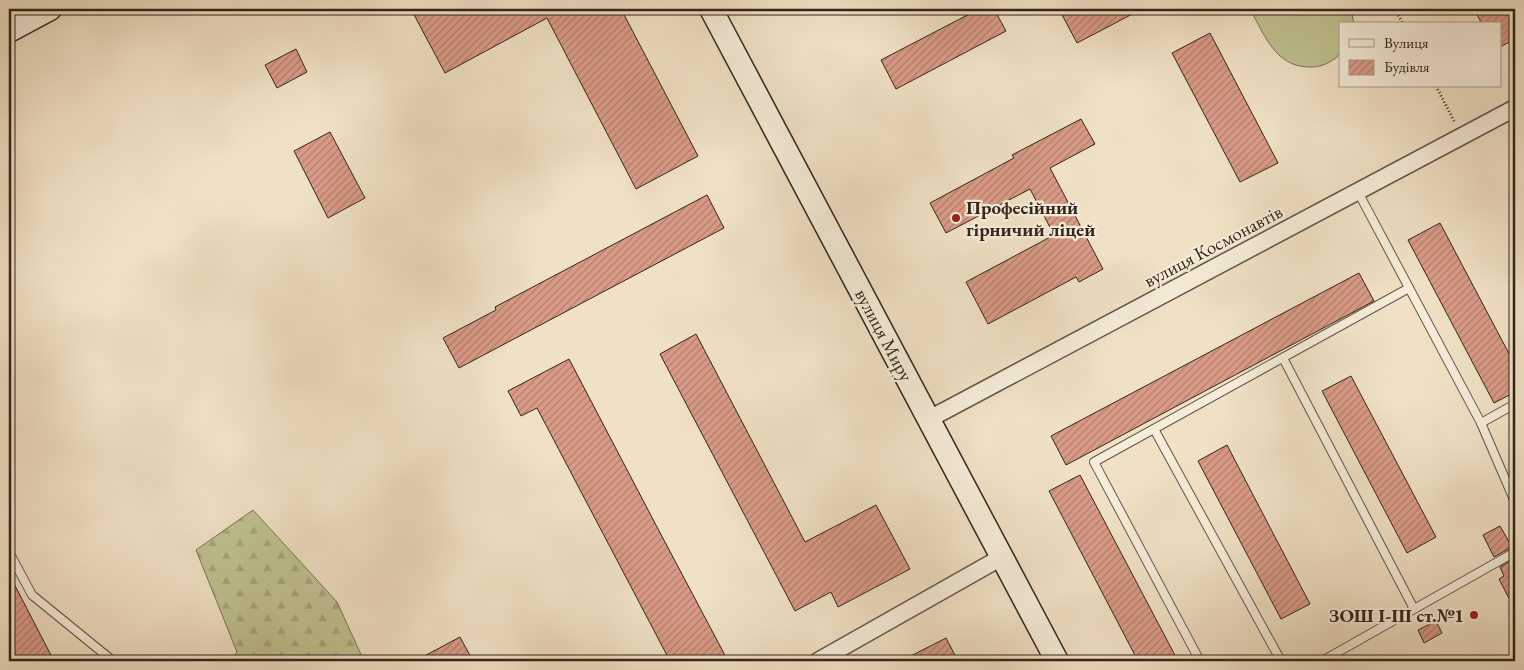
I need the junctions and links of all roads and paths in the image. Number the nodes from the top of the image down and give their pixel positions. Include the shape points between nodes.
1 (50, 9) edge
2 (711, 9) edge
3 (1395, 9) edge
4 (1402, 22) edge
5 (9, 31) edge
6 (1437, 88) edge
7 (1515, 108) edge
8 (1462, 137) junction
9 (1358, 192) junction
10 (1409, 288) junction
11 (1283, 358) junction
12 (1515, 404) edge
13 (930, 419) junction
14 (1481, 423) junction
15 (1154, 429) junction
16 (1515, 502) edge
17 (9, 552) edge
18 (1515, 552) edge
19 (1002, 557) junction
20 (1414, 609) junction
21 (112, 661) edge
22 (818, 661) edge
23 (1057, 661) edge
24 (1200, 661) edge
25 (1281, 661) edge
26 (1322, 661) edge

1 - 5 main road
2 - 13 main road, вулиця Миру
3 - 4 path
6 - 8 path
7 - 8 street, вулиця Космонавтів
8 - 9 street, вулиця Космонавтів
9 - 10 lane
9 - 13 street, вулиця Космонавтів
10 - 11 lane
10 - 14 lane
11 - 15 lane
11 - 20 lane
12 - 14 lane
13 - 19 main road, вулиця Миру
14 - 16 lane
15 - 24 lane via 1094,462
15 - 25 lane
17 - 21 lane via 32,595
18 - 20 lane
19 - 22 street
19 - 23 main road, вулиця Миру
20 - 26 lane

